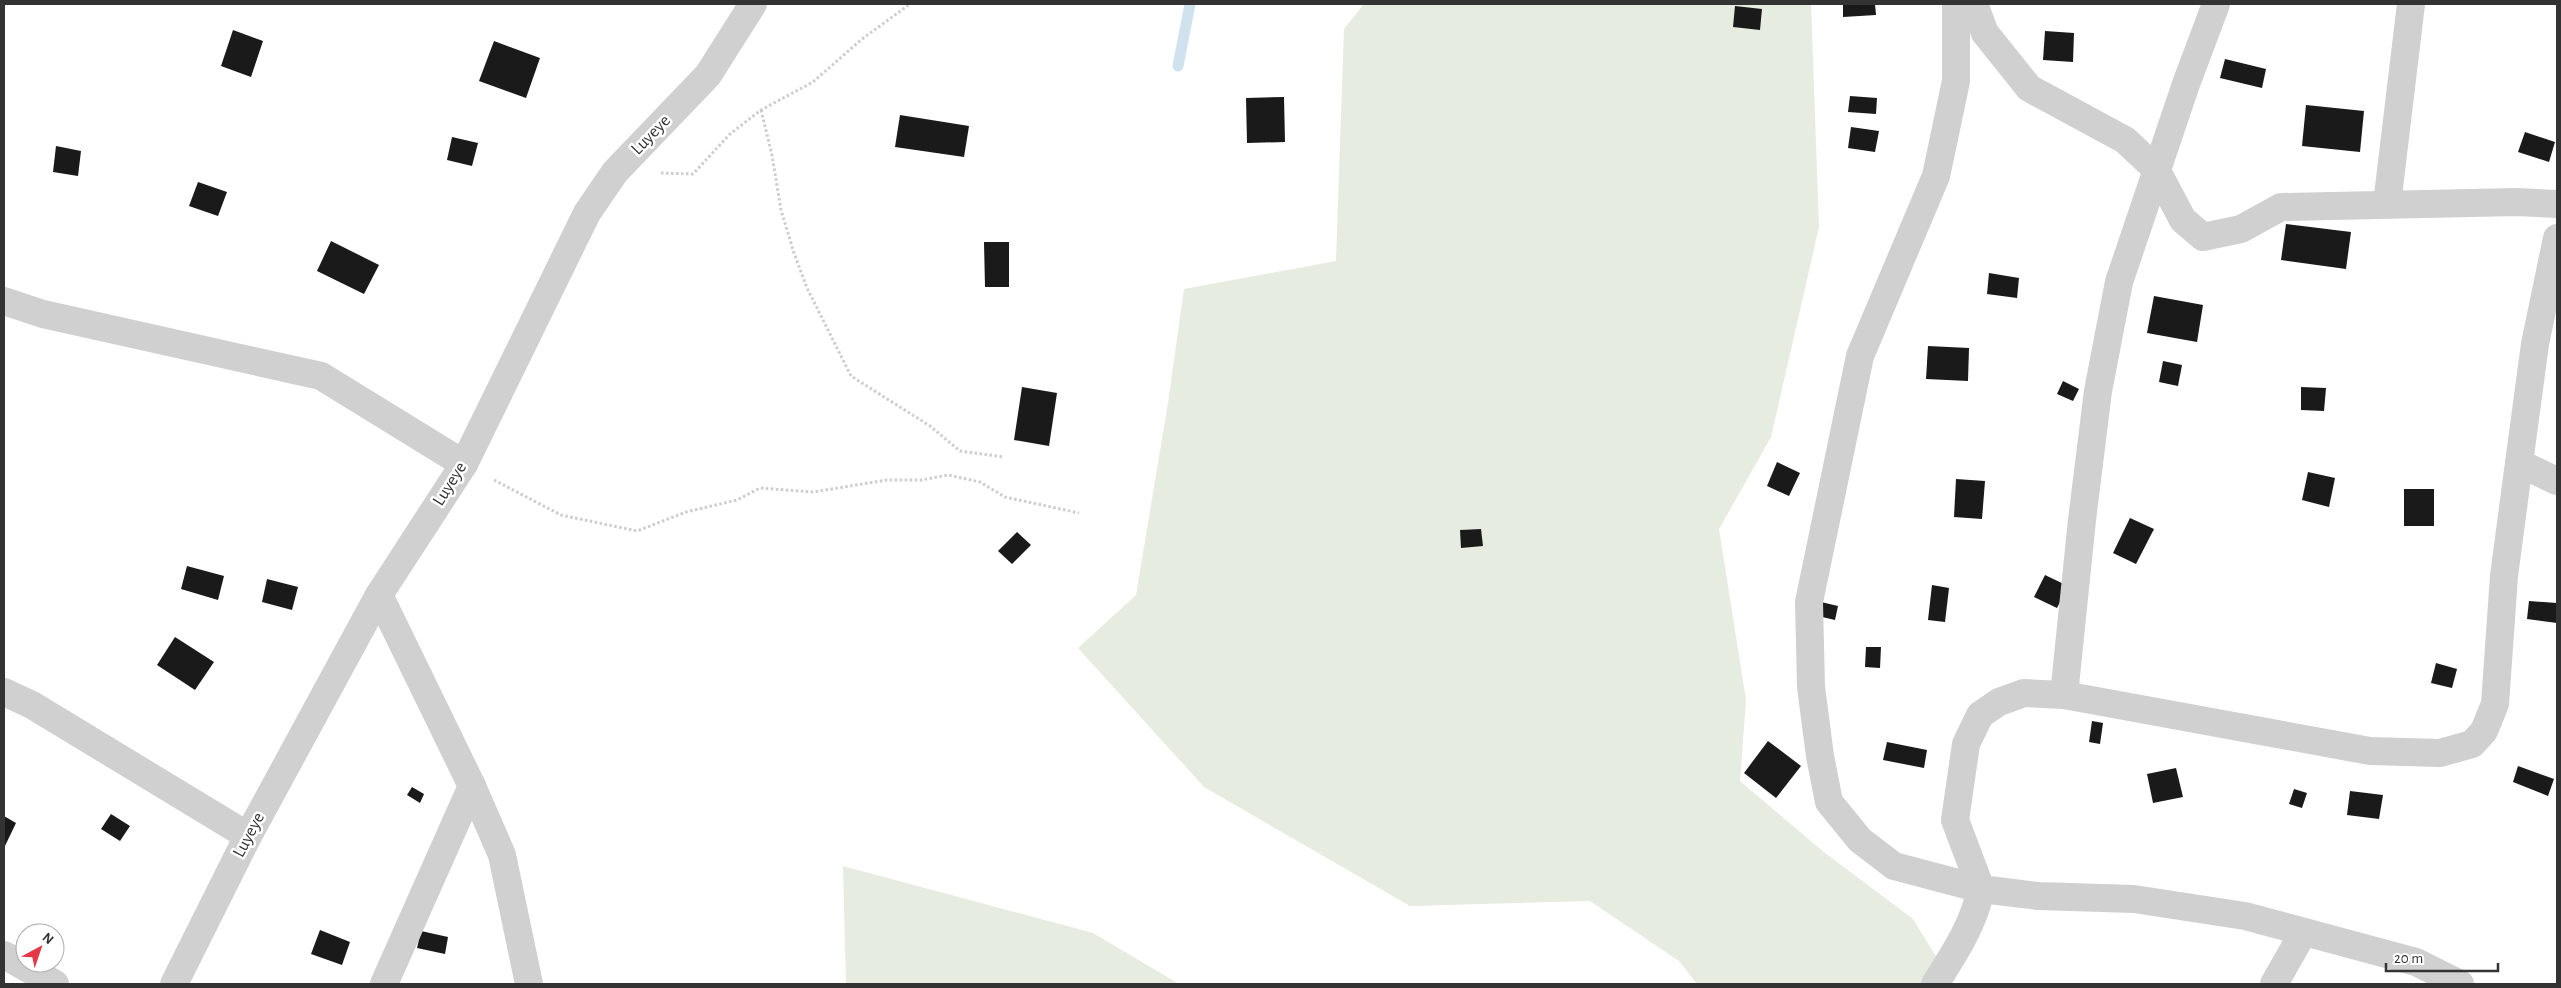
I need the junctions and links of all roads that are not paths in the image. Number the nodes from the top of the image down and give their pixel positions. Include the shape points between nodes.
1 (752, 4) edge
2 (1956, 4) edge
3 (1974, 4) edge
4 (2216, 4) edge
5 (2411, 4) edge
6 (2156, 169) junction
7 (2387, 204) junction
8 (2557, 204) edge
9 (2557, 238) edge
10 (4, 301) edge
11 (2518, 463) junction
12 (464, 464) junction
13 (2557, 481) edge
14 (379, 596) junction
15 (4, 692) edge
16 (2064, 695) junction
17 (472, 786) junction
18 (248, 836) junction
19 (1981, 889) junction
20 (2303, 933) junction
21 (4, 955) edge
22 (55, 984) edge
23 (174, 984) edge
24 (384, 984) edge
25 (529, 984) edge
26 (1935, 984) edge
27 (2274, 984) edge
28 (2460, 984) edge

1 - 12 street, Luyeye via 708,75 615,172 587,213
2 - 19 street via 1956,81 1936,176 1860,356 1809,602 1811,687 1829,802 1860,840 1894,866
3 - 6 street via 1985,33 2029,88 2125,140
4 - 6 street
5 - 7 street
6 - 7 street via 2183,220 2203,237 2241,229 2281,207
6 - 16 street via 2120,282 2098,391
7 - 8 street
9 - 11 street via 2535,344
10 - 12 street via 43,314 321,376
11 - 13 street
11 - 16 street via 2504,576 2495,704 2484,731 2472,744 2440,753 2370,751
12 - 14 street, Luyeye
14 - 17 street
14 - 18 street, Luyeye
15 - 18 street via 32,705
16 - 19 street via 2024,693 1999,702 1980,715 1966,744 1955,820
17 - 24 street
17 - 25 street via 502,855
18 - 23 street, Luyeye
19 - 20 street via 2038,896 2134,899 2245,916
19 - 26 street via 1977,909 1957,950
20 - 27 street
20 - 28 street via 2416,962
21 - 22 street

